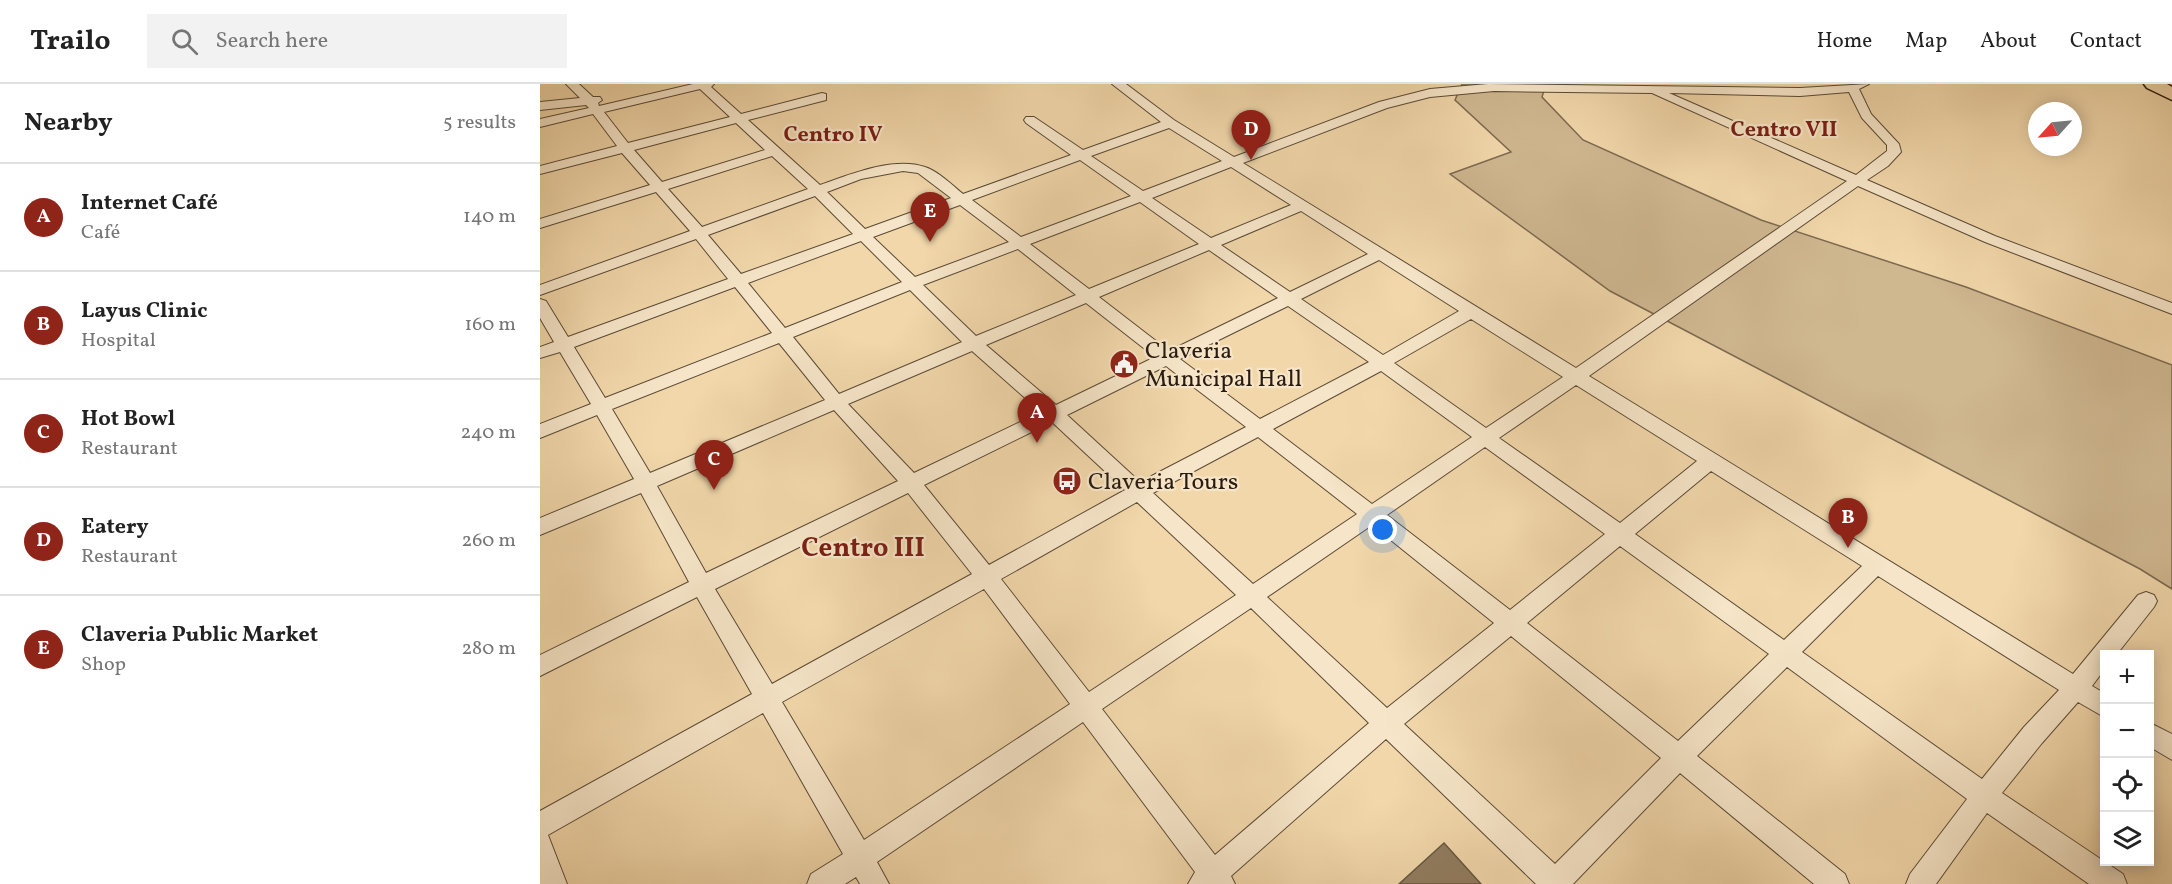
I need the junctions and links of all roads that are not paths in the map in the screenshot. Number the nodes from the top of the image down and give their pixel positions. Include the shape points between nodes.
1 (572, 84) edge
2 (1118, 84) edge
3 (2153, 84) edge
4 (701, 85) edge
5 (1507, 85) edge
6 (1630, 86) edge
7 (1858, 86) edge
8 (1649, 89) junction
9 (2172, 94) edge
10 (822, 97) dead end
11 (540, 106) edge
12 (593, 106) junction
13 (739, 120) junction
14 (1029, 120) dead end
15 (540, 123) edge
16 (1170, 123) junction
17 (626, 149) junction
18 (774, 151) junction
19 (1084, 155) junction
20 (1232, 163) junction
21 (540, 170) edge
22 (1857, 181) junction
23 (658, 186) junction
24 (819, 192) junction
25 (1141, 197) junction
26 (962, 199) junction
27 (1301, 206) junction
28 (540, 224) edge
29 (700, 234) junction
30 (863, 235) junction
31 (1021, 243) junction
32 (1209, 244) junction
33 (1380, 254) junction
34 (738, 280) junction
35 (912, 284) junction
36 (540, 290) edge
37 (1088, 296) junction
38 (1287, 299) junction
39 (540, 304) edge
40 (2172, 309) edge
41 (1472, 311) junction
42 (783, 335) junction
43 (973, 343) junction
44 (564, 344) junction
45 (540, 353) edge
46 (1169, 359) junction
47 (1382, 363) junction
48 (1574, 377) junction
49 (837, 403) junction
50 (599, 407) junction
51 (1053, 413) junction
52 (1260, 428) junction
53 (540, 431) edge
54 (1484, 438) junction
55 (1710, 461) junction
56 (644, 483) junction
57 (911, 483) junction
58 (1138, 492) junction
59 (1372, 515) junction
60 (540, 527) edge
61 (1620, 534) junction
62 (1876, 565) junction
63 (987, 577) junction
64 (701, 584) junction
65 (1252, 596) junction
66 (2146, 601) dead end
67 (1510, 622) junction
68 (1785, 653) junction
69 (540, 666) edge
70 (2076, 688) junction
71 (767, 699) junction
72 (2101, 704) edge
73 (1086, 708) junction
74 (1387, 723) junction
75 (2154, 737) edge
76 (2172, 748) edge
77 (1680, 756) junction
78 (1984, 796) junction
79 (540, 825) edge
80 (540, 845) edge
81 (860, 858) junction
82 (1212, 881) edge
83 (553, 884) edge
84 (821, 884) edge
85 (875, 884) edge
86 (1555, 884) edge
87 (1835, 884) edge
88 (1920, 884) edge
89 (2113, 884) edge

1 - 12 street
2 - 16 street
3 - 9 highway
4 - 12 street
4 - 13 street
5 - 6 street
5 - 20 street via 1430,93 1383,105
6 - 8 street
7 - 8 street via 1800,92
7 - 22 street via 1866,115 1894,148 1888,158
8 - 22 street
10 - 13 street
11 - 12 street
12 - 15 street
12 - 17 street
13 - 17 street
13 - 18 street
14 - 19 street
16 - 19 street
16 - 20 street
17 - 21 street
17 - 23 street
18 - 23 street
18 - 24 street
19 - 25 street
19 - 26 street
20 - 25 street
20 - 27 street
22 - 40 street via 2023,253
22 - 48 street
23 - 28 street
23 - 29 street
24 - 26 street via 870,172 908,167 922,170
24 - 29 street
24 - 30 street
25 - 31 street
25 - 32 street
26 - 30 street
26 - 31 street
27 - 32 street
27 - 33 street
29 - 34 street
29 - 36 street
30 - 34 street
30 - 35 street
31 - 35 street
31 - 37 street
32 - 37 street
32 - 38 street
33 - 38 street
33 - 41 street
34 - 42 street
34 - 44 street
35 - 42 street
35 - 43 street
37 - 43 street
37 - 46 street
38 - 46 street
38 - 47 street
39 - 44 street
41 - 47 street
41 - 48 street
42 - 49 street
42 - 50 street
43 - 49 street
43 - 51 street
44 - 45 street
44 - 50 street
46 - 51 street
46 - 52 street
47 - 52 street
47 - 54 street
48 - 54 street
48 - 55 street
49 - 56 street
49 - 57 street
50 - 53 street
50 - 56 street
51 - 57 street
51 - 58 street
52 - 58 street
52 - 59 street
54 - 59 street
54 - 61 street
55 - 61 street
55 - 62 street
56 - 60 street
56 - 64 street
57 - 63 street
57 - 64 street
58 - 63 street
58 - 65 street
59 - 65 street
59 - 67 street
61 - 67 street
61 - 68 street
62 - 68 street
62 - 70 street
63 - 71 street
63 - 73 street
64 - 69 street
64 - 71 street
65 - 73 street
65 - 74 street
66 - 70 street
67 - 74 street
67 - 77 street
68 - 77 street
68 - 78 street
70 - 72 street
70 - 78 street
71 - 79 street
71 - 81 street
73 - 81 street
73 - 82 street
74 - 82 street
74 - 86 street
75 - 76 street
77 - 86 street
77 - 87 street
78 - 88 street
78 - 89 street
80 - 83 street
81 - 84 street
81 - 85 street

